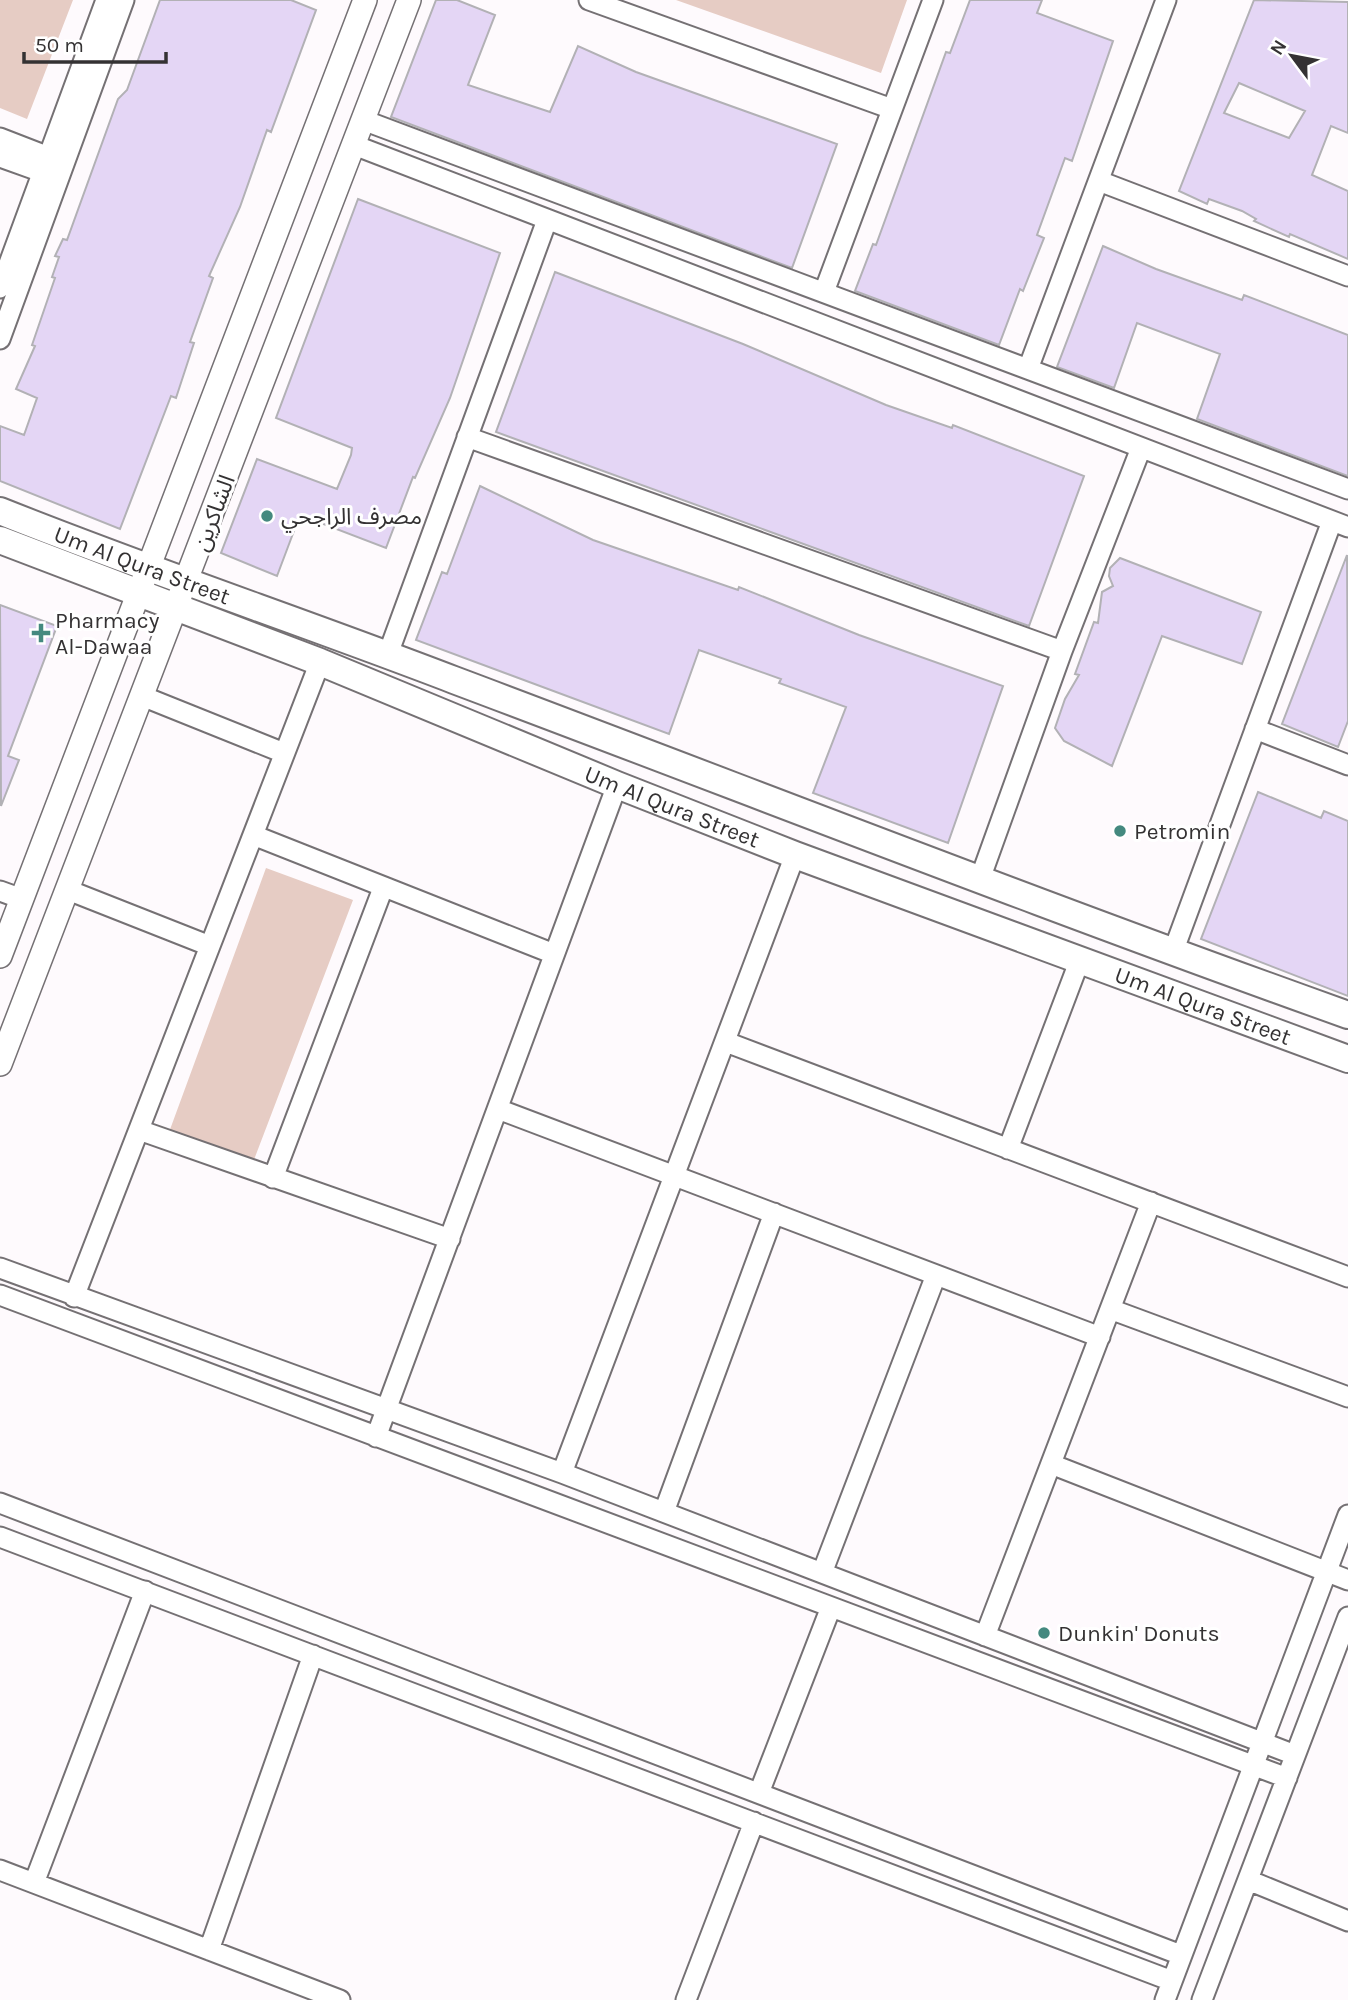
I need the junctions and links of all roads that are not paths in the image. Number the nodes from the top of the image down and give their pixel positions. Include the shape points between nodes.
1 (106, 0) edge
2 (124, 0) edge
3 (365, 0) edge
4 (409, 0) edge
5 (589, 0) edge
6 (933, 0) edge
7 (1167, 0) edge
8 (639, 8) edge
9 (892, 109) junction
10 (363, 120) junction
11 (0, 138) edge
12 (354, 145) junction
13 (0, 157) edge
14 (46, 165) junction
15 (1098, 181) junction
16 (547, 220) junction
17 (1348, 276) edge
18 (0, 288) edge
19 (824, 292) junction
20 (0, 339) edge
21 (1028, 369) junction
22 (467, 437) junction
23 (1141, 447) junction
24 (1348, 489) edge
25 (0, 511) edge
26 (1340, 524) edge
27 (0, 540) edge
28 (142, 581) junction
29 (182, 595) junction
30 (1062, 651) junction
31 (388, 654) junction
32 (320, 662) junction
33 (142, 696) junction
34 (1255, 729) junction
35 (284, 753) junction
36 (1348, 765) edge
37 (617, 785) junction
38 (253, 835) junction
39 (795, 855) junction
40 (980, 879) junction
41 (383, 888) junction
42 (68, 890) junction
43 (0, 891) edge
44 (22, 899) junction
45 (5, 926) edge
46 (210, 946) junction
47 (1172, 953) junction
48 (554, 954) junction
49 (0, 956) edge
50 (1079, 962) junction
51 (1315, 1003) junction
52 (1348, 1015) edge
53 (7, 1023) edge
54 (726, 1042) junction
55 (1301, 1042) junction
56 (1348, 1059) edge
57 (0, 1063) edge
58 (498, 1109) junction
59 (139, 1130) junction
60 (1008, 1149) junction
61 (675, 1176) junction
62 (273, 1178) junction
63 (1151, 1202) junction
64 (774, 1213) junction
65 (450, 1239) junction
66 (0, 1268) edge
67 (936, 1275) junction
68 (1348, 1277) edge
69 (0, 1296) edge
70 (74, 1297) junction
71 (1110, 1309) junction
72 (1100, 1337) junction
73 (1348, 1397) edge
74 (387, 1409) junction
75 (376, 1437) junction
76 (1051, 1464) junction
77 (562, 1473) junction
78 (0, 1503) edge
79 (664, 1512) junction
80 (1348, 1514) edge
81 (0, 1537) edge
82 (1326, 1572) junction
83 (822, 1573) junction
84 (1348, 1580) edge
85 (145, 1591) junction
86 (831, 1607) junction
87 (1348, 1617) edge
88 (985, 1636) junction
89 (313, 1655) junction
90 (1262, 1743) junction
91 (1295, 1755) junction
92 (1253, 1765) junction
93 (1287, 1778) junction
94 (759, 1793) junction
95 (754, 1822) junction
96 (847, 1827) junction
97 (839, 1855) junction
98 (0, 1870) edge
99 (1248, 1880) junction
100 (34, 1883) junction
101 (1348, 1921) edge
102 (209, 1950) junction
103 (1181, 1955) junction
104 (1172, 1981) junction
105 (318, 1996) edge
106 (340, 2000) edge
107 (686, 2000) edge
108 (1165, 2000) edge
109 (1202, 2000) edge

1 - 14 street
2 - 20 street
3 - 28 street, الشاكرين
4 - 10 street, الشاكرين
5 - 8 street
6 - 9 street
7 - 15 street
8 - 9 street
9 - 19 street
10 - 12 street, الشاكرين
10 - 19 street
11 - 14 street
12 - 16 street
12 - 29 street, الشاكرين
13 - 14 street
14 - 18 street
15 - 17 street
15 - 21 street
16 - 22 street
16 - 23 street
19 - 21 street
21 - 24 street
22 - 30 street
22 - 31 street
23 - 26 street
23 - 30 street
25 - 28 main road, Um Al Qura Street
26 - 34 street
27 - 28 main road, Um Al Qura Street
28 - 29 main road, Um Al Qura Street
28 - 44 street, الشاكرين
29 - 31 main road, Um Al Qura Street
29 - 32 main road, Um Al Qura Street
29 - 33 street, الشاكرين
30 - 40 street
31 - 40 main road, Um Al Qura Street
32 - 35 street
32 - 37 main road, Um Al Qura Street
33 - 35 street
33 - 42 street, الشاكرين
34 - 36 street
34 - 47 street
35 - 38 street
37 - 39 main road, Um Al Qura Street
37 - 48 street
38 - 41 street
38 - 46 street
39 - 50 main road, Um Al Qura Street
39 - 54 street
40 - 47 main road, Um Al Qura Street
41 - 48 street
41 - 62 street
42 - 46 street
42 - 53 street, الشاكرين
43 - 44 street
44 - 45 street, الشاكرين
45 - 49 street, الشاكرين
46 - 59 street
47 - 51 main road, Um Al Qura Street
48 - 58 street
50 - 55 main road, Um Al Qura Street
50 - 60 street
51 - 52 main road, Um Al Qura Street
51 - 55 main road
53 - 57 street, الشاكرين
54 - 60 street
54 - 61 street
55 - 56 main road, Um Al Qura Street
58 - 61 street
58 - 65 street
59 - 62 street
59 - 70 street
60 - 63 street
61 - 64 street
61 - 77 street
62 - 65 street
63 - 68 street
63 - 71 street
64 - 67 street
64 - 79 street
65 - 74 street
66 - 70 street
67 - 72 street
67 - 83 street
69 - 75 street
70 - 74 street
71 - 72 street
71 - 73 street
72 - 76 street
74 - 75 street
74 - 77 street
75 - 86 street
76 - 82 street
76 - 88 street
77 - 79 street
78 - 94 street
79 - 83 street
80 - 82 street
81 - 85 street
82 - 84 street
82 - 90 street
83 - 88 street
85 - 89 street
85 - 100 street
86 - 92 street
86 - 94 street
87 - 91 street
88 - 90 street
89 - 95 street
89 - 102 street
90 - 91 street
90 - 92 street
91 - 93 street
92 - 93 street
92 - 103 street
93 - 99 street
94 - 96 street
95 - 97 street
95 - 107 street
96 - 97 street
96 - 103 street
97 - 104 street
98 - 100 street
99 - 101 street
99 - 109 street
100 - 102 street
102 - 105 street
103 - 104 street
104 - 108 street
105 - 106 street

